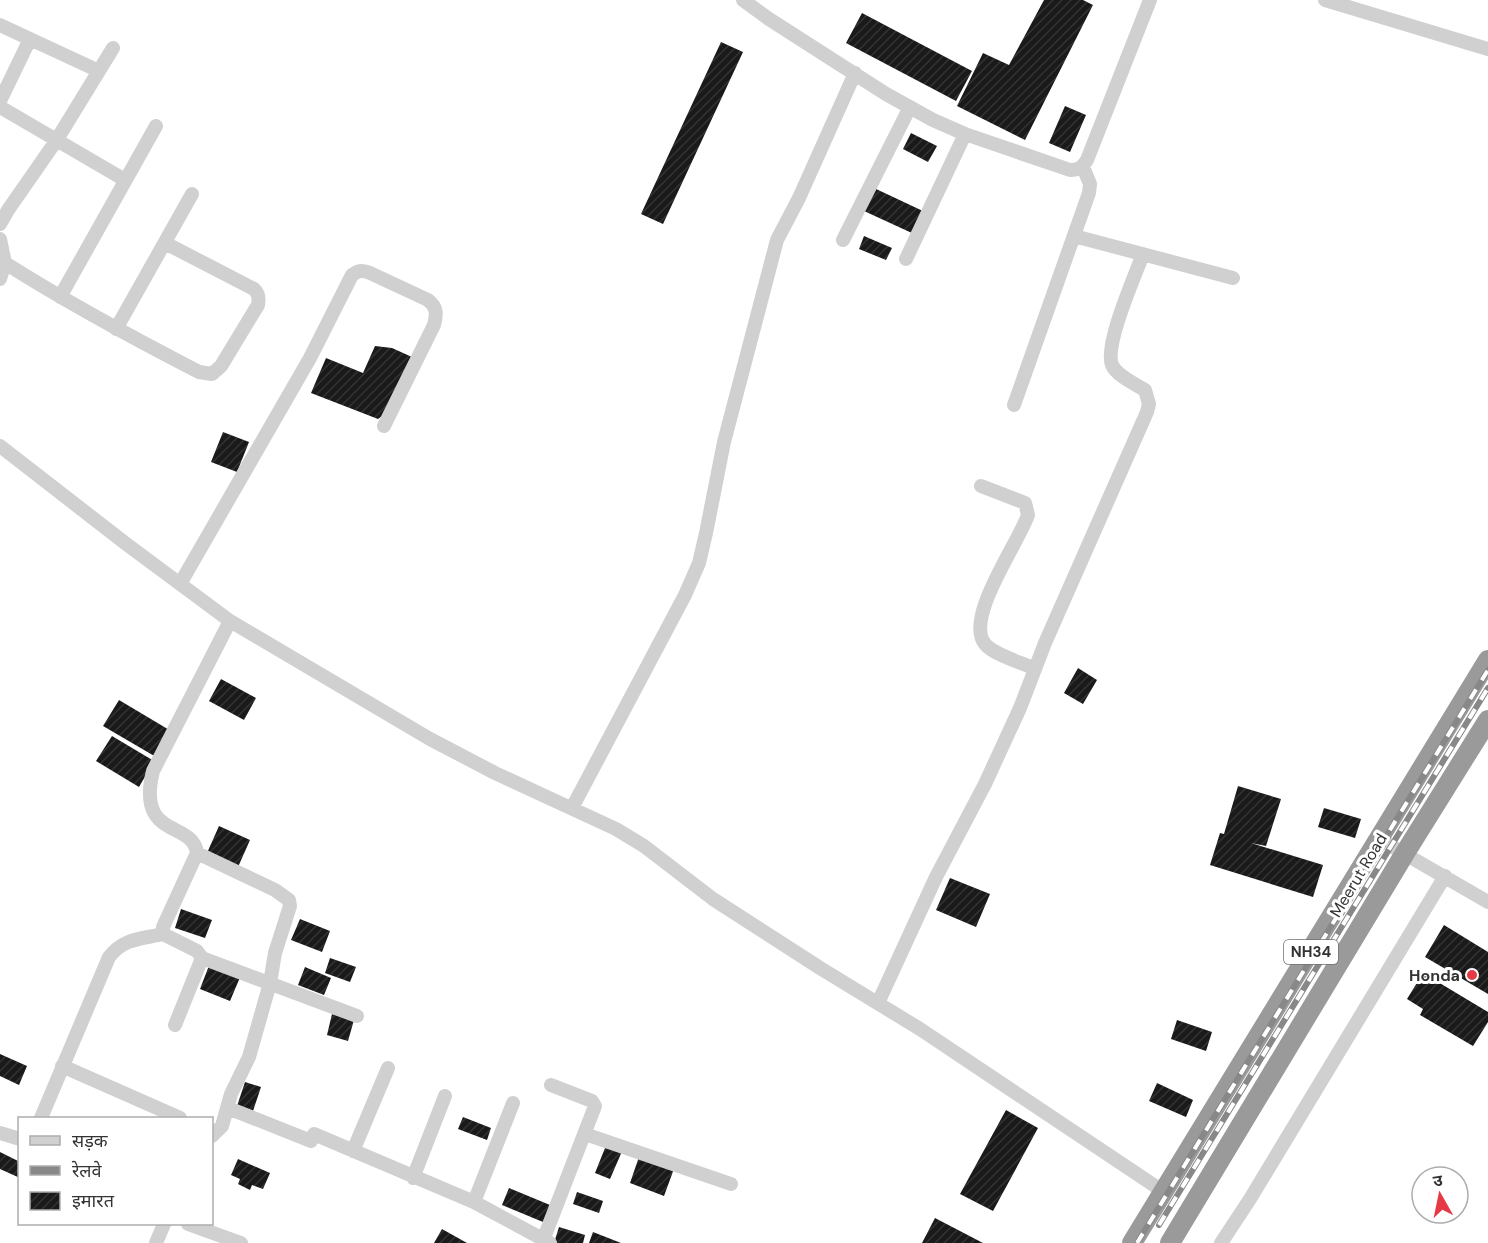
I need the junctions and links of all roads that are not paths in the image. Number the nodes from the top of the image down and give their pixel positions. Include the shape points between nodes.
1 (743, 0) edge
2 (1150, 0) edge
3 (1325, 0) edge
4 (0, 25) edge
5 (30, 39) junction
6 (113, 48) dead end
7 (1488, 49) edge
8 (99, 71) junction
9 (855, 73) junction
10 (0, 101) edge
11 (0, 107) edge
12 (910, 107) junction
13 (156, 126) dead end
14 (965, 134) junction
15 (56, 141) junction
16 (1083, 167) junction
17 (125, 180) junction
18 (192, 194) dead end
19 (0, 224) edge
20 (1074, 236) junction
21 (0, 239) edge
22 (843, 240) dead end
23 (165, 243) junction
24 (1143, 254) junction
25 (906, 259) dead end
26 (5, 263) junction
27 (1233, 278) dead end
28 (0, 279) edge
29 (60, 297) junction
30 (116, 329) junction
31 (1014, 405) dead end
32 (384, 426) dead end
33 (0, 446) edge
34 (981, 486) dead end
35 (180, 584) junction
36 (230, 621) junction
37 (1488, 660) edge
38 (1035, 669) junction
39 (1488, 720) edge
40 (572, 808) junction
41 (1379, 839) junction
42 (197, 853) junction
43 (1405, 853) junction
44 (1445, 876) junction
45 (1488, 902) edge
46 (163, 934) junction
47 (202, 958) junction
48 (270, 982) junction
49 (878, 1003) junction
50 (357, 1016) dead end
51 (175, 1025) dead end
52 (62, 1066) junction
53 (388, 1068) dead end
54 (551, 1085) dead end
55 (445, 1096) dead end
56 (513, 1103) dead end
57 (228, 1108) junction
58 (42, 1117) edge
59 (176, 1117) edge
60 (0, 1133) edge
61 (213, 1134) edge
62 (585, 1134) junction
63 (18, 1138) edge
64 (353, 1151) junction
65 (413, 1178) junction
66 (731, 1184) dead end
67 (1164, 1192) junction
68 (474, 1202) junction
69 (164, 1225) edge
70 (191, 1225) edge
71 (545, 1242) edge
72 (156, 1243) edge
73 (241, 1243) edge
74 (1132, 1243) edge
75 (1170, 1243) edge
76 (1221, 1243) edge

1 - 9 street
2 - 16 street
3 - 7 street
4 - 5 street
5 - 8 street
5 - 10 street
6 - 8 street
8 - 15 street
9 - 12 street
9 - 40 street via 777,240 724,442 699,563
11 - 15 street
12 - 14 street
12 - 22 street
13 - 17 street
14 - 16 street via 1070,170
14 - 25 street
15 - 17 street
15 - 19 street
16 - 20 street via 1089,193
17 - 29 street
18 - 23 street
20 - 24 street
20 - 31 street
21 - 26 street
23 - 30 street
23 - 30 street via 254,289 258,305 221,366 212,374 199,372
24 - 27 street
24 - 38 street via 1110,348 1116,370 1145,390 1147,412
26 - 28 street
26 - 29 street
29 - 30 street
32 - 35 street via 434,325 436,311 429,300 363,270 352,275 310,358
33 - 35 street
34 - 38 street via 1024,503 1028,515 981,614 981,635 993,651
35 - 36 street
36 - 40 street via 430,739
36 - 42 street via 153,771 149,788 153,812 194,842
37 - 41 highway, Meerut Road / NH34
38 - 49 street via 990,773 936,877
39 - 43 highway, Meerut Road / NH34
40 - 49 street via 644,846 713,898
41 - 43 street
41 - 67 highway, Meerut Road / NH34
42 - 46 street
42 - 48 street via 289,900
43 - 44 street
43 - 75 highway, Meerut Road / NH34
44 - 45 street
44 - 76 street
46 - 47 street via 197,951
46 - 52 street via 126,942 109,957
47 - 48 street
47 - 51 street
48 - 50 street
48 - 57 street via 249,1057
49 - 67 street
52 - 58 street
52 - 59 street
53 - 64 street
54 - 62 street via 595,1104
55 - 65 street
56 - 68 street
57 - 61 street via 222,1126
57 - 64 street
60 - 63 street
62 - 66 street
62 - 71 street
64 - 65 street
65 - 68 street
67 - 74 highway, Meerut Road / NH34
68 - 71 street
69 - 72 street
70 - 73 street

